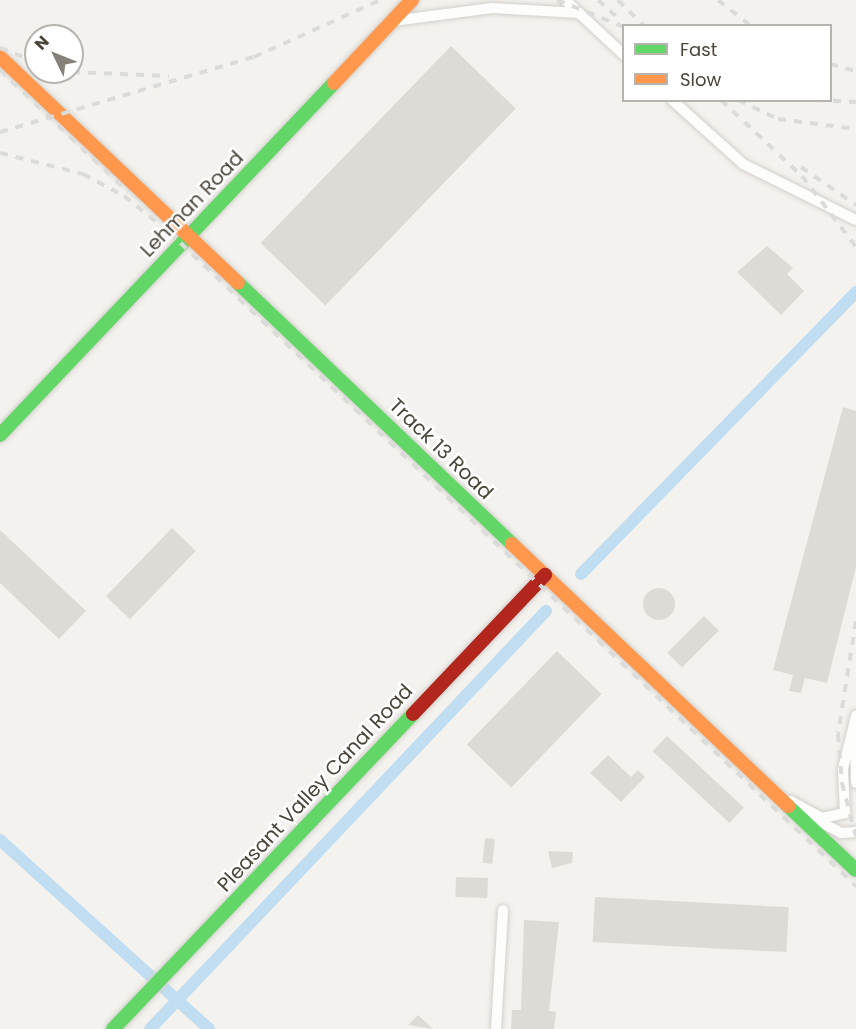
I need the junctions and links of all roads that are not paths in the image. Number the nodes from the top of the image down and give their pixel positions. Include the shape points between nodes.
1 (412, 0) edge
2 (565, 0) edge
3 (579, 13) junction
4 (393, 21) junction
5 (622, 53) edge
6 (0, 57) edge
7 (674, 102) edge
8 (856, 220) edge
9 (189, 236) junction
10 (0, 435) edge
11 (546, 575) junction
12 (856, 716) edge
13 (856, 726) edge
14 (856, 783) edge
15 (771, 788) junction
16 (784, 796) junction
17 (856, 832) edge
18 (856, 870) edge
19 (503, 910) dead end
20 (113, 1029) edge
21 (496, 1029) edge

1 - 4 street, Lehman Road
2 - 3 street
3 - 4 street via 492,8
3 - 5 street
4 - 9 street, Lehman Road
6 - 9 street, Track 13 Road
7 - 8 street via 743,164
9 - 10 street, Lehman Road
9 - 11 street, Track 13 Road
11 - 15 street, Track 13 Road
11 - 20 street, Pleasant Valley Canal Road
12 - 16 street via 843,769 844,813 822,818
13 - 14 street
15 - 16 street
15 - 18 street, Track 13 Road
16 - 17 street via 832,830
19 - 21 street

